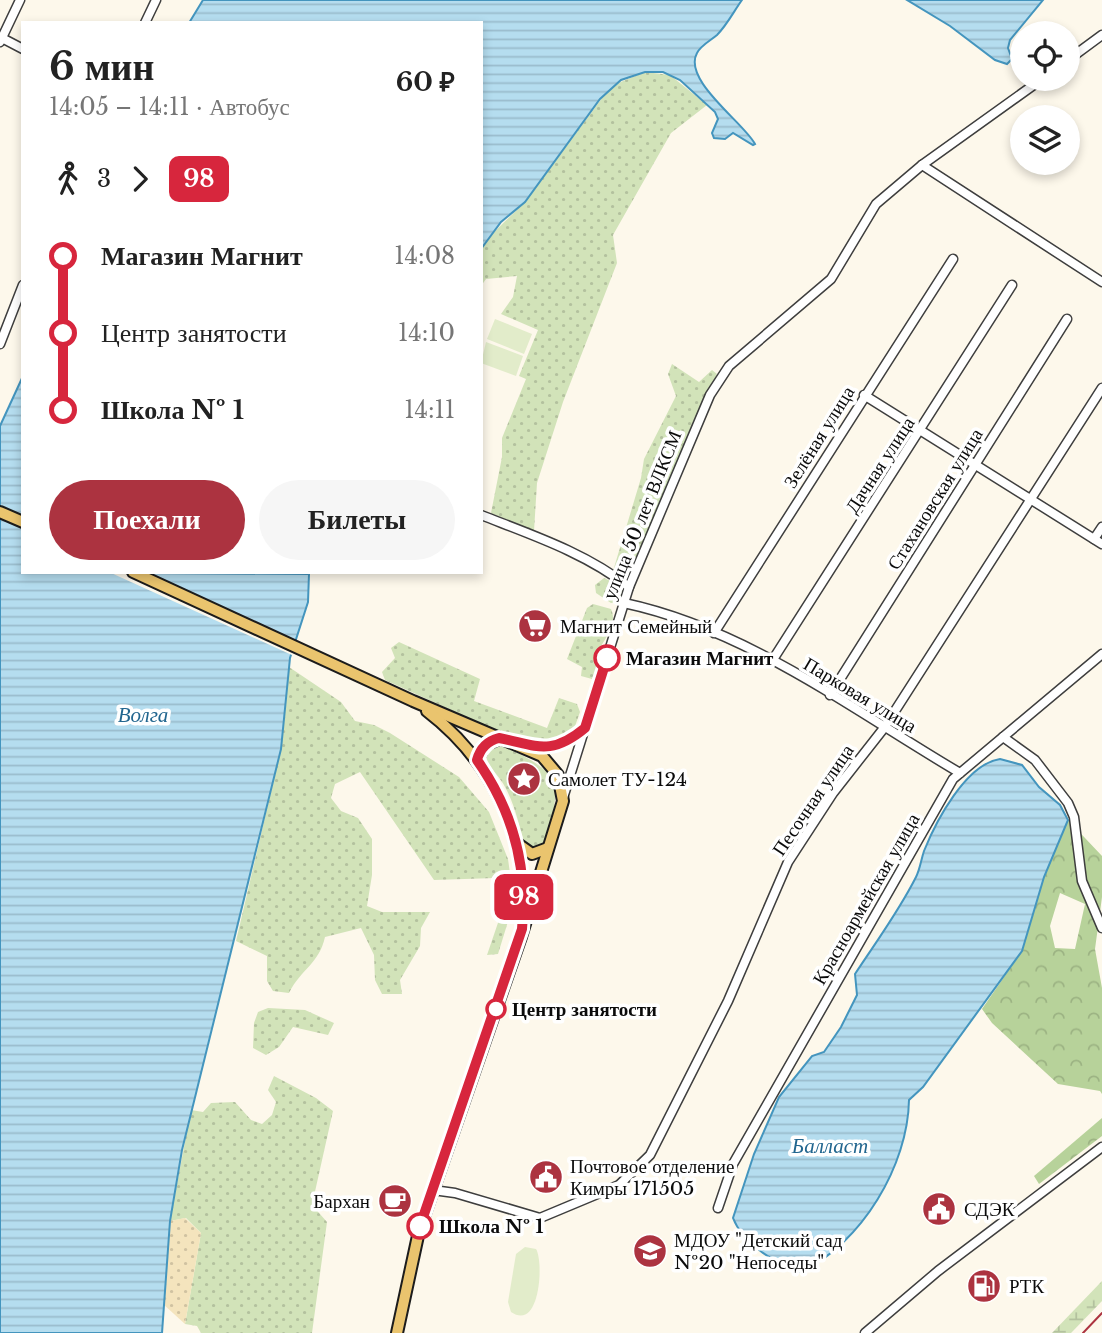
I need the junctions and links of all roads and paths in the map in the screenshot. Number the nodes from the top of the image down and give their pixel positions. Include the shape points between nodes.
1 (20, 0) edge
2 (156, 0) edge
3 (146, 21) edge
4 (1102, 35) edge
5 (1, 39) edge
6 (21, 48) edge
7 (1080, 51) edge
8 (1025, 91) edge
9 (922, 166) junction
10 (953, 259) dead end
11 (1102, 282) edge
12 (1012, 285) dead end
13 (21, 290) edge
14 (1067, 319) dead end
15 (0, 344) edge
16 (1102, 387) edge
17 (864, 396) junction
18 (921, 431) junction
19 (975, 465) junction
20 (1029, 499) junction
21 (0, 512) edge
22 (483, 516) edge
23 (21, 521) edge
24 (1102, 527) edge
25 (1094, 539) junction
26 (1102, 544) edge
27 (136, 574) edge
28 (629, 587) junction
29 (624, 603) junction
30 (713, 633) junction
31 (1102, 654) edge
32 (772, 661) junction
33 (830, 695) junction
34 (413, 701) junction
35 (585, 728) junction
36 (884, 728) junction
37 (1003, 737) junction
38 (501, 738) junction
39 (522, 746) junction
40 (477, 760) junction
41 (960, 773) junction
42 (563, 801) junction
43 (517, 844) junction
44 (548, 848) junction
45 (1102, 928) edge
46 (521, 937) junction
47 (1102, 1147) edge
48 (433, 1190) junction
49 (718, 1208) dead end
50 (397, 1333) edge
51 (865, 1333) edge

1 - 5 street
2 - 3 street
4 - 7 street
5 - 6 street
8 - 9 street, улица 50 лет ВЛКСМ
9 - 11 street
9 - 28 street, улица 50 лет ВЛКСМ via 876,204 831,279 729,366 710,396
10 - 17 street, Зелёная улица
12 - 18 street, Дачная улица
13 - 15 street
14 - 19 street, Стахановская улица
16 - 20 street, Песочная улица
17 - 18 street
17 - 30 street, Зелёная улица
18 - 19 street
18 - 32 street, Дачная улица
19 - 20 street
19 - 33 street, Стахановская улица
20 - 25 street
20 - 36 street, Песочная улица
21 - 23 main road
22 - 28 street via 572,552
24 - 25 street
25 - 26 street
27 - 34 main road
28 - 29 street, улица 50 лет ВЛКСМ
29 - 30 street, Парковая улица via 662,611
29 - 35 street, улица 50 лет ВЛКСМ
30 - 32 street, Парковая улица
31 - 37 street, Красноармейская улица
32 - 33 street, Парковая улица
33 - 36 street, Парковая улица
34 - 38 main road
34 - 40 main road
35 - 39 street via 553,745
35 - 42 street, улица 50 лет ВЛКСМ
36 - 41 street, Парковая улица
36 - 48 street, Песочная улица via 833,793 788,862 728,1001 640,1168 619,1185 540,1218
37 - 41 street, Красноармейская улица
37 - 45 street via 1035,760 1068,803 1082,881
38 - 39 main road
38 - 40 main road via 485,745
39 - 42 main road via 554,768
40 - 43 main road via 504,806
41 - 49 street, Красноармейская улица via 733,1164
42 - 44 main road, улица 50 лет ВЛКСМ
43 - 44 main road via 532,854
43 - 46 main road via 523,890
44 - 46 main road, улица 50 лет ВЛКСМ
46 - 48 main road, улица 50 лет ВЛКСМ
47 - 51 street via 938,1271
48 - 50 main road, улица 50 лет ВЛКСМ via 412,1254

